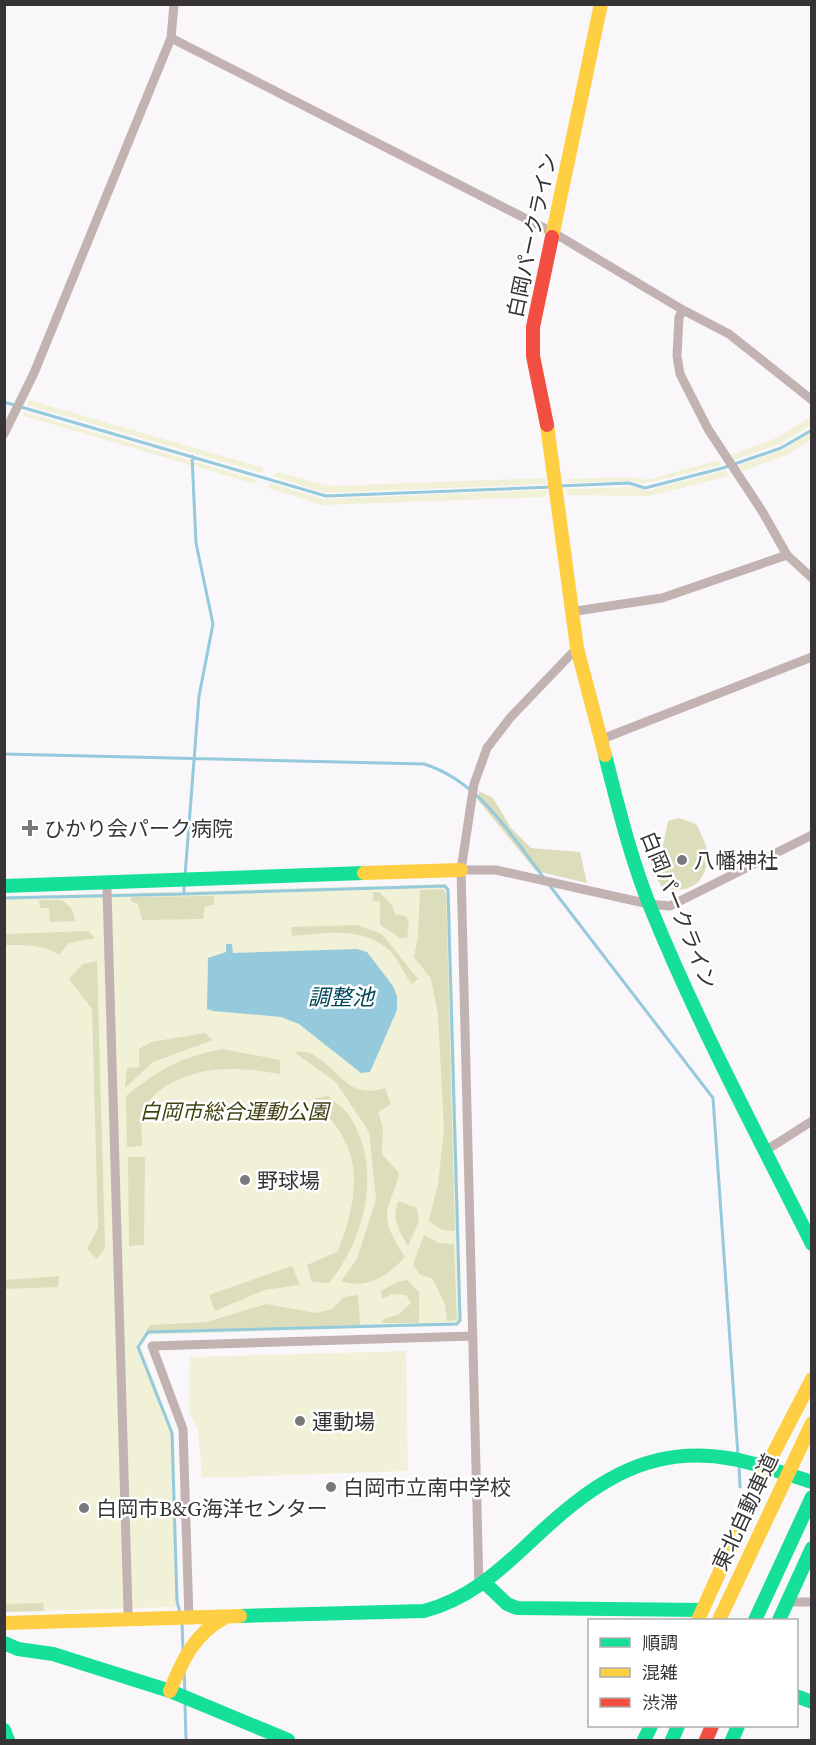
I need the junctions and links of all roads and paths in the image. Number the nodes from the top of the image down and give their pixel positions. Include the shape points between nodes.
1 (174, 4) edge
2 (601, 4) edge
3 (171, 38) junction
4 (554, 233) junction
5 (683, 310) junction
6 (812, 400) edge
7 (4, 434) edge
8 (787, 555) junction
9 (812, 578) edge
10 (570, 612) junction
11 (577, 648) junction
12 (812, 657) edge
13 (602, 739) junction
14 (812, 835) edge
15 (461, 870) junction
16 (4, 886) edge
17 (107, 891) dead end
18 (649, 904) junction
19 (812, 1121) edge
20 (765, 1150) junction
21 (812, 1244) edge
22 (472, 1336) junction
23 (812, 1379) edge
24 (812, 1423) edge
25 (812, 1482) edge
26 (812, 1497) edge
27 (812, 1548) edge
28 (482, 1585) junction
29 (786, 1602) junction
30 (812, 1602) edge
31 (128, 1611) dead end
32 (700, 1615) edge
33 (226, 1617) junction
34 (189, 1618) junction
35 (720, 1619) edge
36 (755, 1619) edge
37 (779, 1619) edge
38 (4, 1623) edge
39 (4, 1643) edge
40 (170, 1691) junction
41 (4, 1730) edge
42 (8, 1740) edge
43 (288, 1740) edge

1 - 3 street
2 - 4 main road, 白岡パークライン
3 - 4 street
3 - 7 street via 24,396
4 - 5 street
4 - 10 main road, 白岡パークライン via 533,327 533,356 554,474
5 - 6 street via 729,334
5 - 8 street via 678,327 680,374 708,429
8 - 9 street
8 - 10 street via 663,598
10 - 11 main road, 白岡パークライン
11 - 13 main road, 白岡パークライン
11 - 15 street via 487,748 474,784
12 - 13 street
13 - 18 main road, 白岡パークライン via 630,850
14 - 18 street via 669,906
15 - 16 main road
15 - 18 street via 496,870
15 - 22 street
17 - 31 street
18 - 20 main road, 白岡パークライン via 690,998
19 - 20 street
20 - 21 main road, 白岡パークライン
22 - 28 street
22 - 34 street via 152,1346 183,1429
23 - 32 main road via 770,1460
24 - 35 main road, 東北自動車道
25 - 28 main road via 721,1457 687,1455 637,1463 614,1474 568,1507
26 - 36 main road
27 - 29 main road
28 - 32 main road via 517,1608 678,1608
28 - 33 main road via 424,1611
29 - 30 street
29 - 37 main road
33 - 34 main road
33 - 40 main road via 206,1629 192,1644
34 - 38 main road
39 - 40 main road
40 - 43 main road
41 - 42 main road

